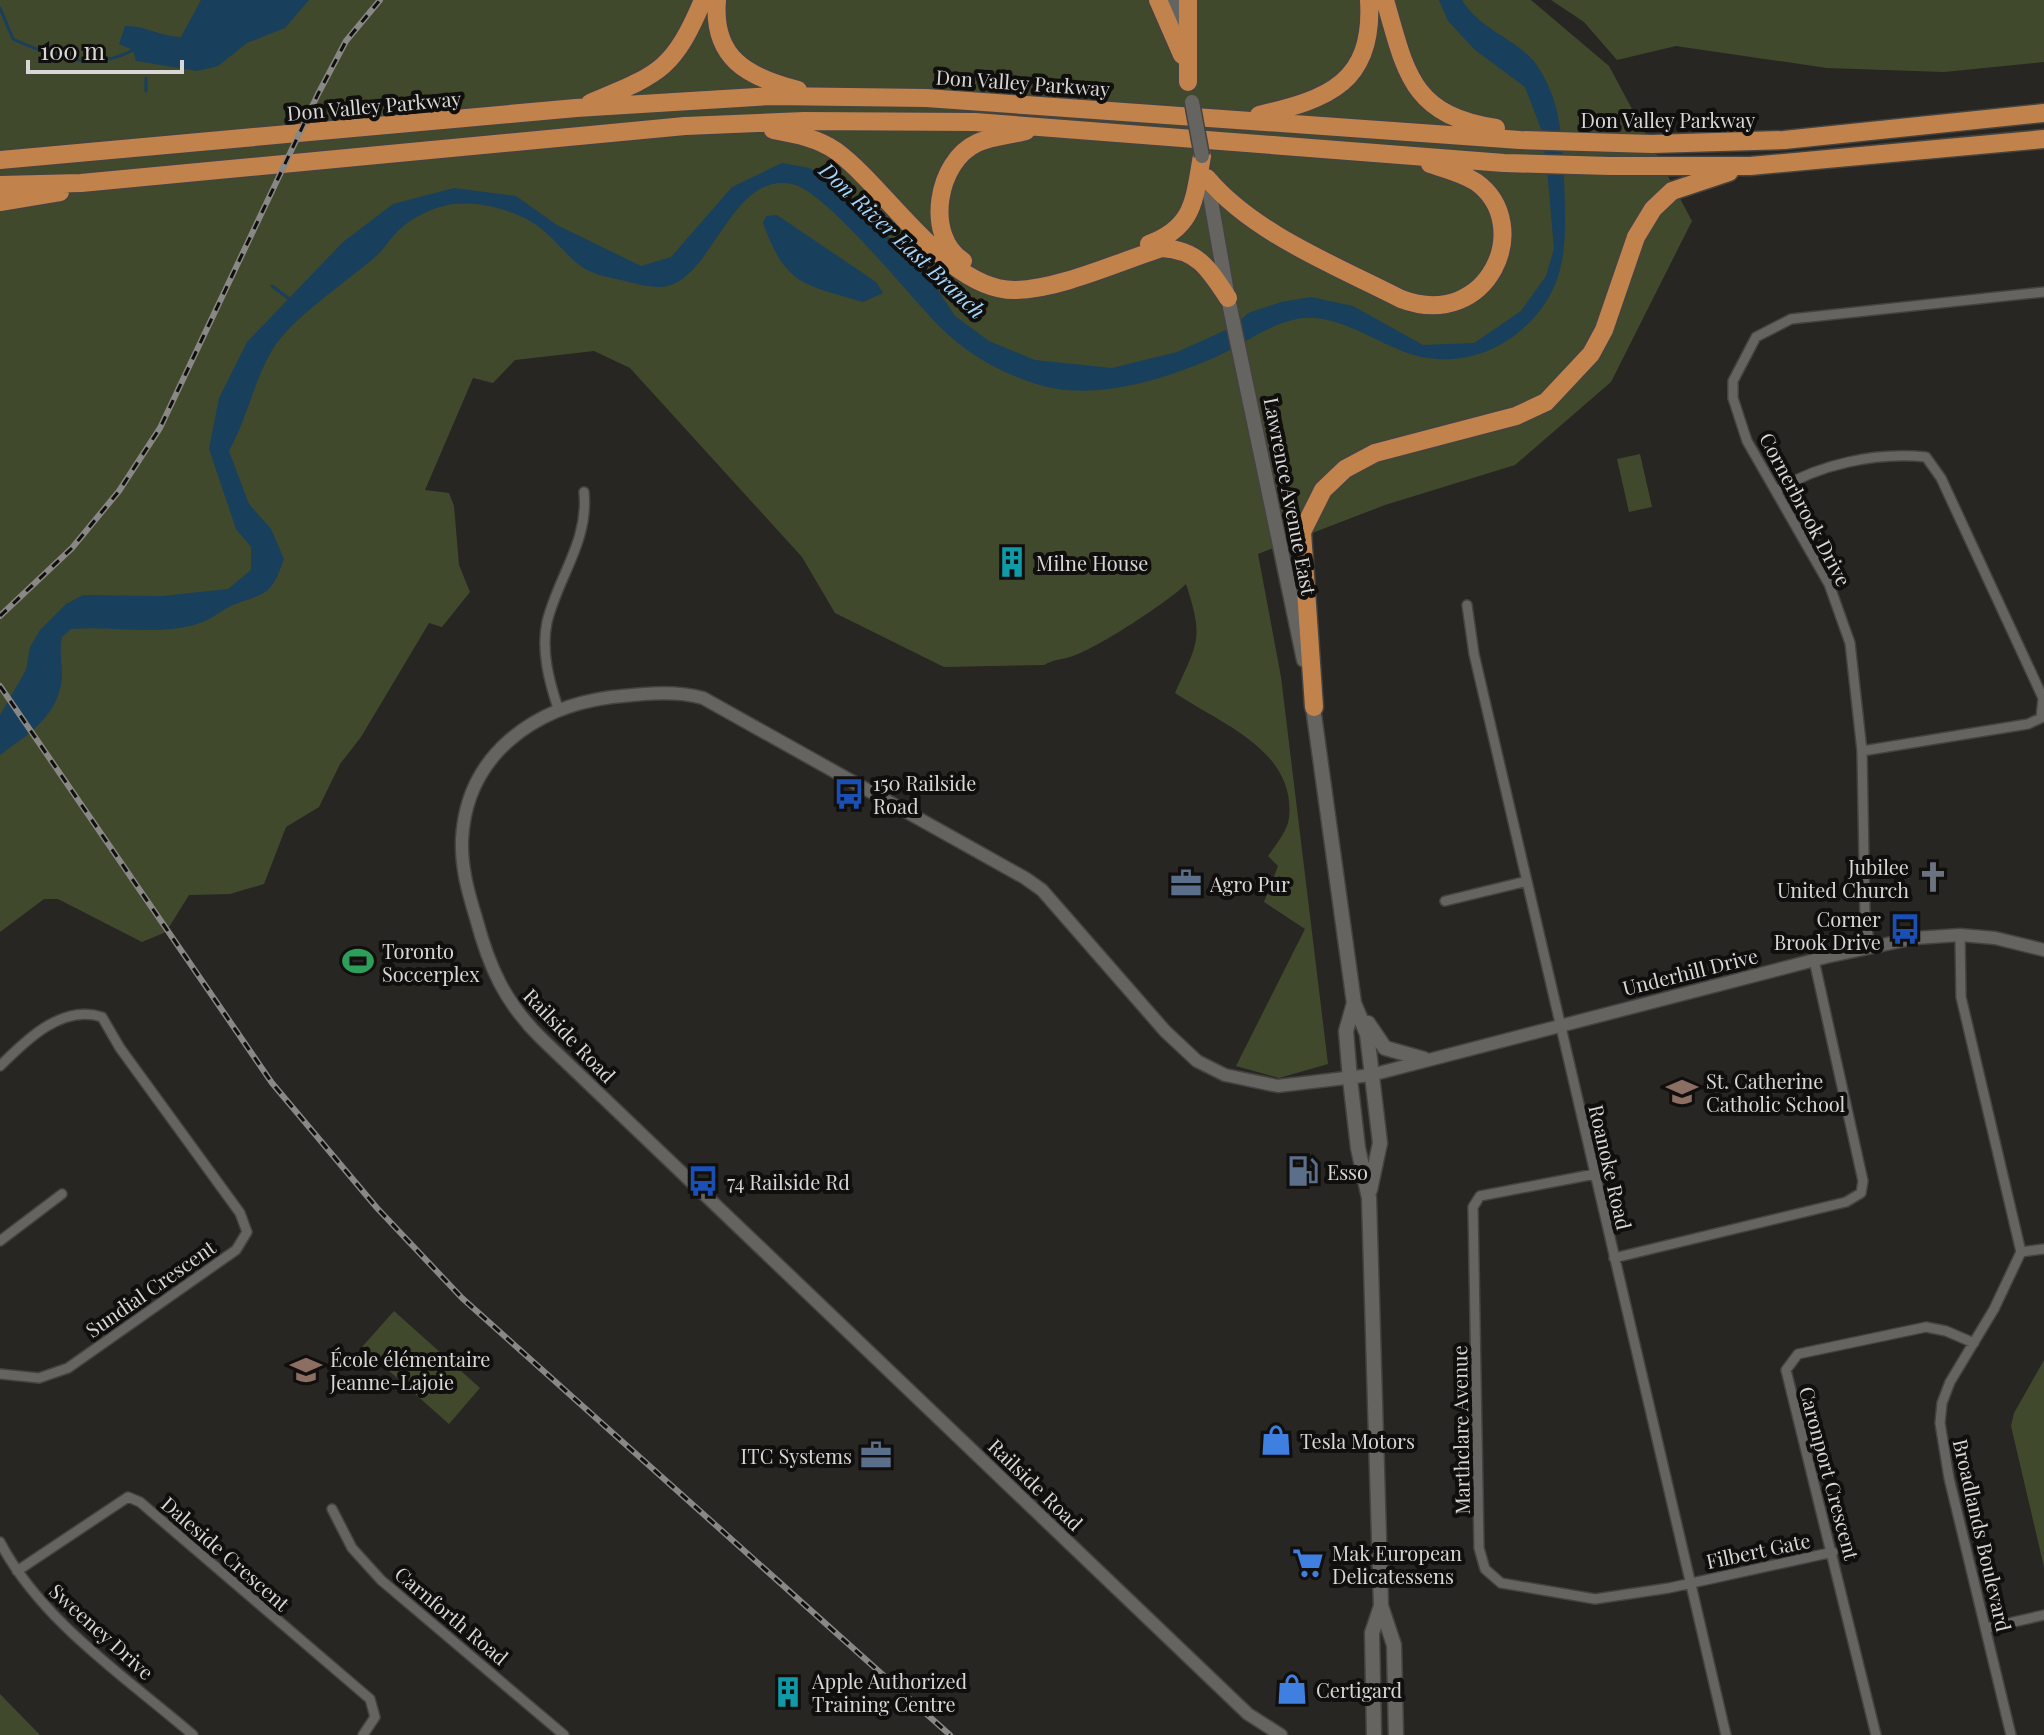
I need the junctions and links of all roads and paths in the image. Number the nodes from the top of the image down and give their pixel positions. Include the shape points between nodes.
1 (703, 0) edge
2 (717, 0) edge
3 (1158, 0) edge
4 (1172, 0) edge
5 (1188, 0) edge
6 (1369, 0) edge
7 (1385, 0) edge
8 (1182, 55) junction
9 (1188, 82) junction
10 (824, 96) junction
11 (576, 108) junction
12 (2044, 113) edge
13 (1238, 120) junction
14 (739, 124) junction
15 (1037, 128) junction
16 (2044, 139) edge
17 (1520, 140) junction
18 (1400, 155) junction
19 (0, 160) edge
20 (1750, 166) junction
21 (1205, 169) junction
22 (81, 183) junction
23 (0, 185) edge
24 (0, 202) edge
25 (2044, 292) edge
26 (1228, 298) junction
27 (1776, 491) junction
28 (584, 492) dead end
29 (1467, 605) dead end
30 (1314, 707) junction
31 (558, 708) junction
32 (1862, 751) junction
33 (1527, 881) junction
34 (1445, 901) dead end
35 (1960, 935) junction
36 (1870, 947) junction
37 (2044, 950) edge
38 (1814, 960) junction
39 (1354, 1003) junction
40 (1561, 1025) junction
41 (1424, 1059) junction
42 (0, 1066) edge
43 (1371, 1075) junction
44 (1350, 1079) junction
45 (1595, 1174) junction
46 (62, 1194) dead end
47 (1369, 1198) junction
48 (0, 1241) edge
49 (2044, 1249) edge
50 (2021, 1252) junction
51 (1614, 1258) junction
52 (1974, 1343) junction
53 (0, 1374) edge
54 (332, 1509) dead end
55 (0, 1542) edge
56 (1833, 1552) junction
57 (17, 1571) junction
58 (1691, 1583) junction
59 (1381, 1606) junction
60 (2044, 1615) edge
61 (1987, 1628) junction
62 (193, 1735) edge
63 (363, 1735) edge
64 (564, 1735) edge
65 (1281, 1735) edge
66 (1374, 1735) edge
67 (1396, 1735) edge
68 (1726, 1735) edge
69 (1876, 1735) edge
70 (2011, 1735) edge

1 - 11 highway via 674,58 652,77
2 - 10 highway via 715,21 723,46 745,71
3 - 8 highway
4 - 8 main road, Lawrence Avenue East
5 - 9 highway
6 - 13 highway via 1366,46 1336,89 1312,103
7 - 17 highway via 1411,79 1428,103 1454,119 1499,129
8 - 9 main road, Lawrence Avenue East
9 - 21 main road, Lawrence Avenue East, bridge
10 - 11 highway, Don Valley Parkway
10 - 13 highway, Don Valley Parkway
11 - 19 highway, Don Valley Parkway
12 - 17 highway, Don Valley Parkway via 1727,144
13 - 17 highway, Don Valley Parkway
14 - 15 highway via 885,120
14 - 22 highway via 380,152
14 - 26 highway via 799,134 836,151 960,270 990,286 1036,289 1162,248 1181,249 1207,265
15 - 18 highway
15 - 21 highway via 977,143 959,156 938,207 956,256 1005,283 1034,281 1171,235 1192,208
16 - 20 highway
18 - 20 highway via 1504,163
18 - 21 highway via 1465,176 1493,204 1502,237 1498,261 1484,284 1463,300 1431,307 1401,299 1258,224 1231,205
20 - 30 highway via 1672,191 1653,209 1636,237 1591,354 1546,402 1516,416 1375,453 1345,469 1323,490 1302,532
21 - 26 main road, Lawrence Avenue East
22 - 23 highway
22 - 24 highway via 52,195
25 - 27 street, Cornerbrook Drive via 1791,319 1756,337 1733,381 1733,398 1747,441
26 - 30 main road, Lawrence Avenue East
27 - 32 street, Cornerbrook Drive via 1843,618 1853,657
27 - 32 street via 1828,466 1926,457 1941,478 2043,698 2041,718 2028,724
28 - 31 street via 583,530 545,634 546,665
29 - 33 street, Roanoke Road via 1470,638
30 - 39 main road, Lawrence Avenue East
31 - 44 street, Railside Road via 636,694 703,698 1042,890 1197,1061 1225,1075 1278,1086
31 - 65 street, Railside Road via 503,746 477,783 465,820 466,882 487,958 508,1001 1248,1714
32 - 36 street, Cornerbrook Drive
33 - 34 street
33 - 40 street, Roanoke Road
35 - 36 street, Underhill Drive
35 - 37 street, Underhill Drive
35 - 50 street via 1961,997
36 - 38 street, Underhill Drive
38 - 40 street, Underhill Drive
38 - 51 street via 1863,1181 1861,1193 1846,1202
39 - 41 main road via 1385,1048
39 - 43 main road, Lawrence Avenue East via 1367,1034
39 - 44 main road, Lawrence Avenue East via 1346,1031
40 - 41 street, Underhill Drive
40 - 45 street, Roanoke Road
41 - 43 street, Underhill Drive
42 - 53 street, Sundial Crescent via 48,1026 85,1014 102,1017 240,1213 247,1232 236,1250 68,1368 39,1378
43 - 44 street, Underhill Drive
43 - 47 main road, Lawrence Avenue East via 1380,1143
44 - 47 main road, Lawrence Avenue East
45 - 51 street, Roanoke Road
45 - 58 street, Marthclare Avenue via 1480,1196 1473,1207 1481,1559 1490,1577 1501,1583 1595,1599
46 - 48 street
47 - 59 main road, Lawrence Avenue East
49 - 50 street
50 - 52 street, Broadlands Boulevard
51 - 58 street, Roanoke Road
52 - 56 street, Caronport Crescent via 1926,1327 1798,1354 1788,1364 1787,1378
52 - 61 street, Broadlands Boulevard via 1944,1395 1940,1423
54 - 64 street, Carnforth Road via 352,1548 381,1580
55 - 57 street, Sweeney Drive
56 - 58 street, Filbert Gate
56 - 69 street, Caronport Crescent
57 - 62 street, Sweeney Drive via 68,1628
57 - 63 street, Daleside Crescent via 128,1497 140,1502 370,1699 375,1717
58 - 68 street, Roanoke Road
59 - 66 main road, Lawrence Avenue East via 1372,1633
59 - 67 main road, Lawrence Avenue East via 1394,1645
60 - 61 street
61 - 70 street, Broadlands Boulevard

